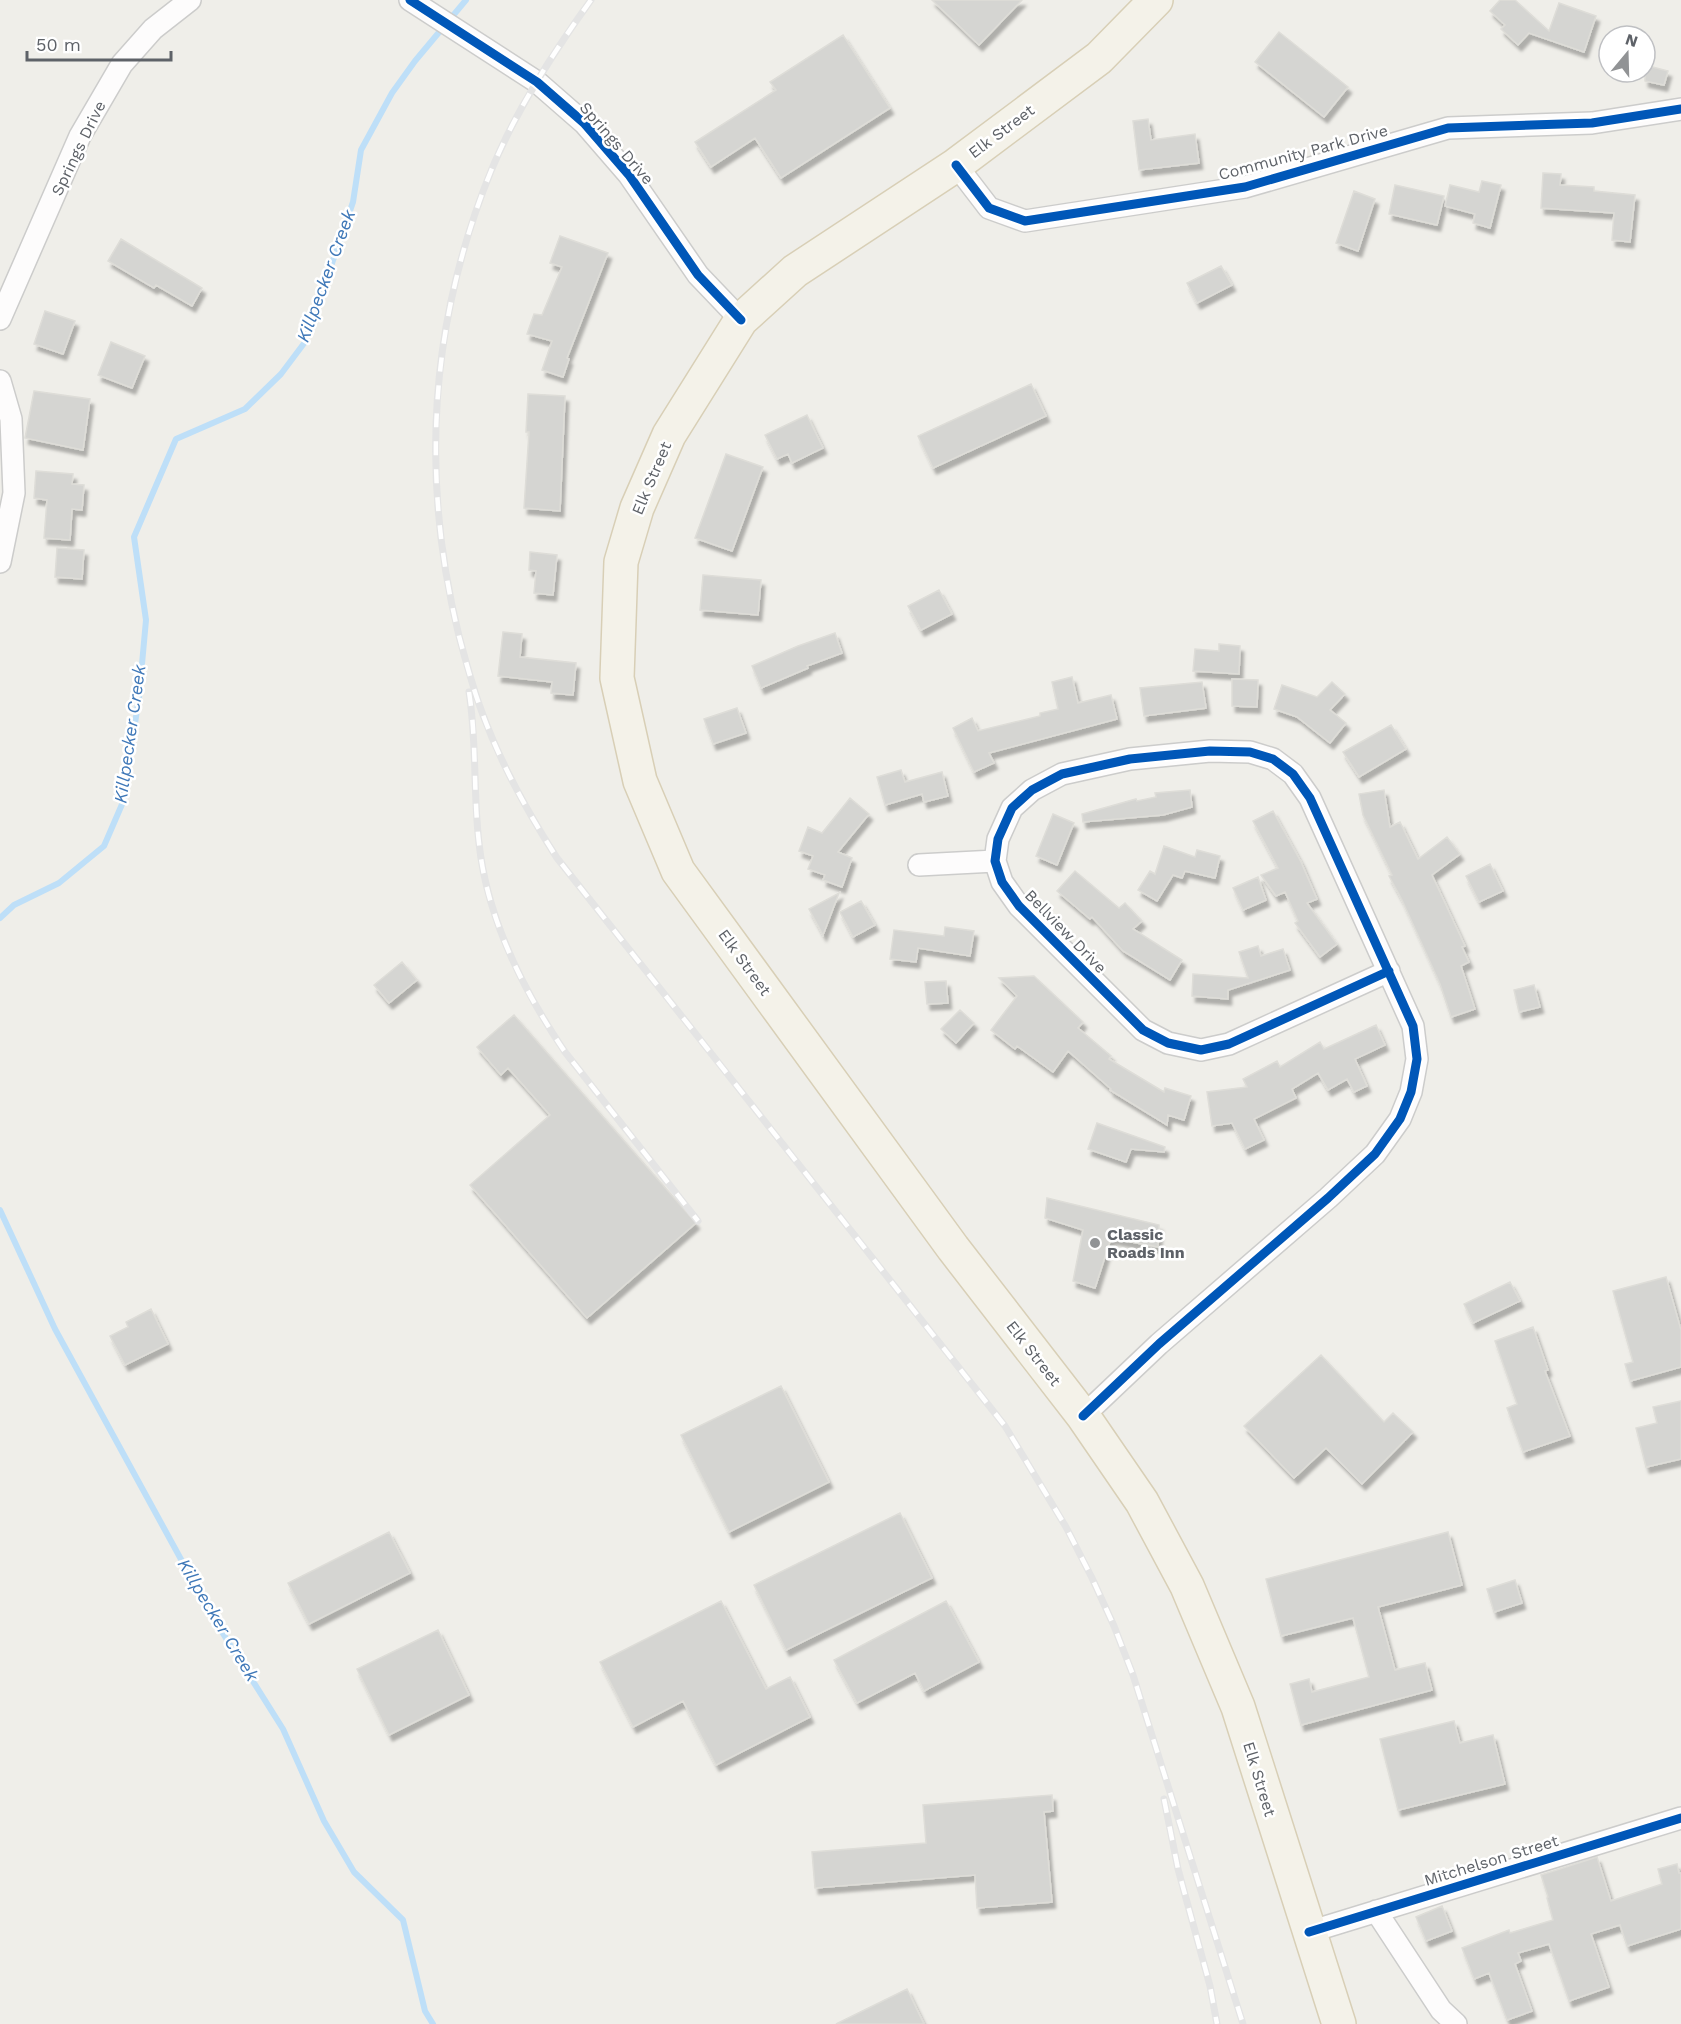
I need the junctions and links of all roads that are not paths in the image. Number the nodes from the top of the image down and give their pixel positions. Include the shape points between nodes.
1 (190, 0) edge
2 (1156, 0) edge
3 (412, 2) edge
4 (1681, 109) edge
5 (956, 165) junction
6 (0, 319) edge
7 (741, 320) junction
8 (0, 381) edge
9 (0, 562) edge
10 (995, 861) junction
11 (919, 865) dead end
12 (1389, 971) junction
13 (1083, 1416) junction
14 (1681, 1818) edge
15 (1376, 1911) junction
16 (1309, 1932) junction
17 (1339, 2024) edge
18 (1456, 2024) edge

1 - 6 street, Springs Drive via 153,29 122,64 80,136
2 - 5 main road, Elk Street via 1099,58
3 - 7 street, Springs Drive via 537,82 584,123 629,175 698,274
4 - 5 street, Community Park Drive via 1592,123 1448,128 1245,187 1025,221 989,208
5 - 7 main road, Elk Street via 795,271
7 - 13 main road, Elk Street via 669,435 637,508 621,562 617,678 640,781 678,871 953,1248
8 - 9 street via 11,418 14,493
10 - 11 street
10 - 12 street, Bellview Drive via 1002,882 1019,906 1143,1030 1168,1043 1201,1050 1229,1044
10 - 12 street via 998,838 1012,808 1032,790 1062,774 1130,759 1210,751 1250,752 1273,759 1293,774 1310,798
12 - 13 street via 1413,1026 1417,1059 1411,1092 1400,1119 1375,1154
13 - 16 main road, Elk Street via 1142,1502 1187,1586 1238,1707
14 - 15 street, Mitchelson Street
15 - 16 street, Mitchelson Street
15 - 18 street via 1441,2010
16 - 17 main road, Elk Street

